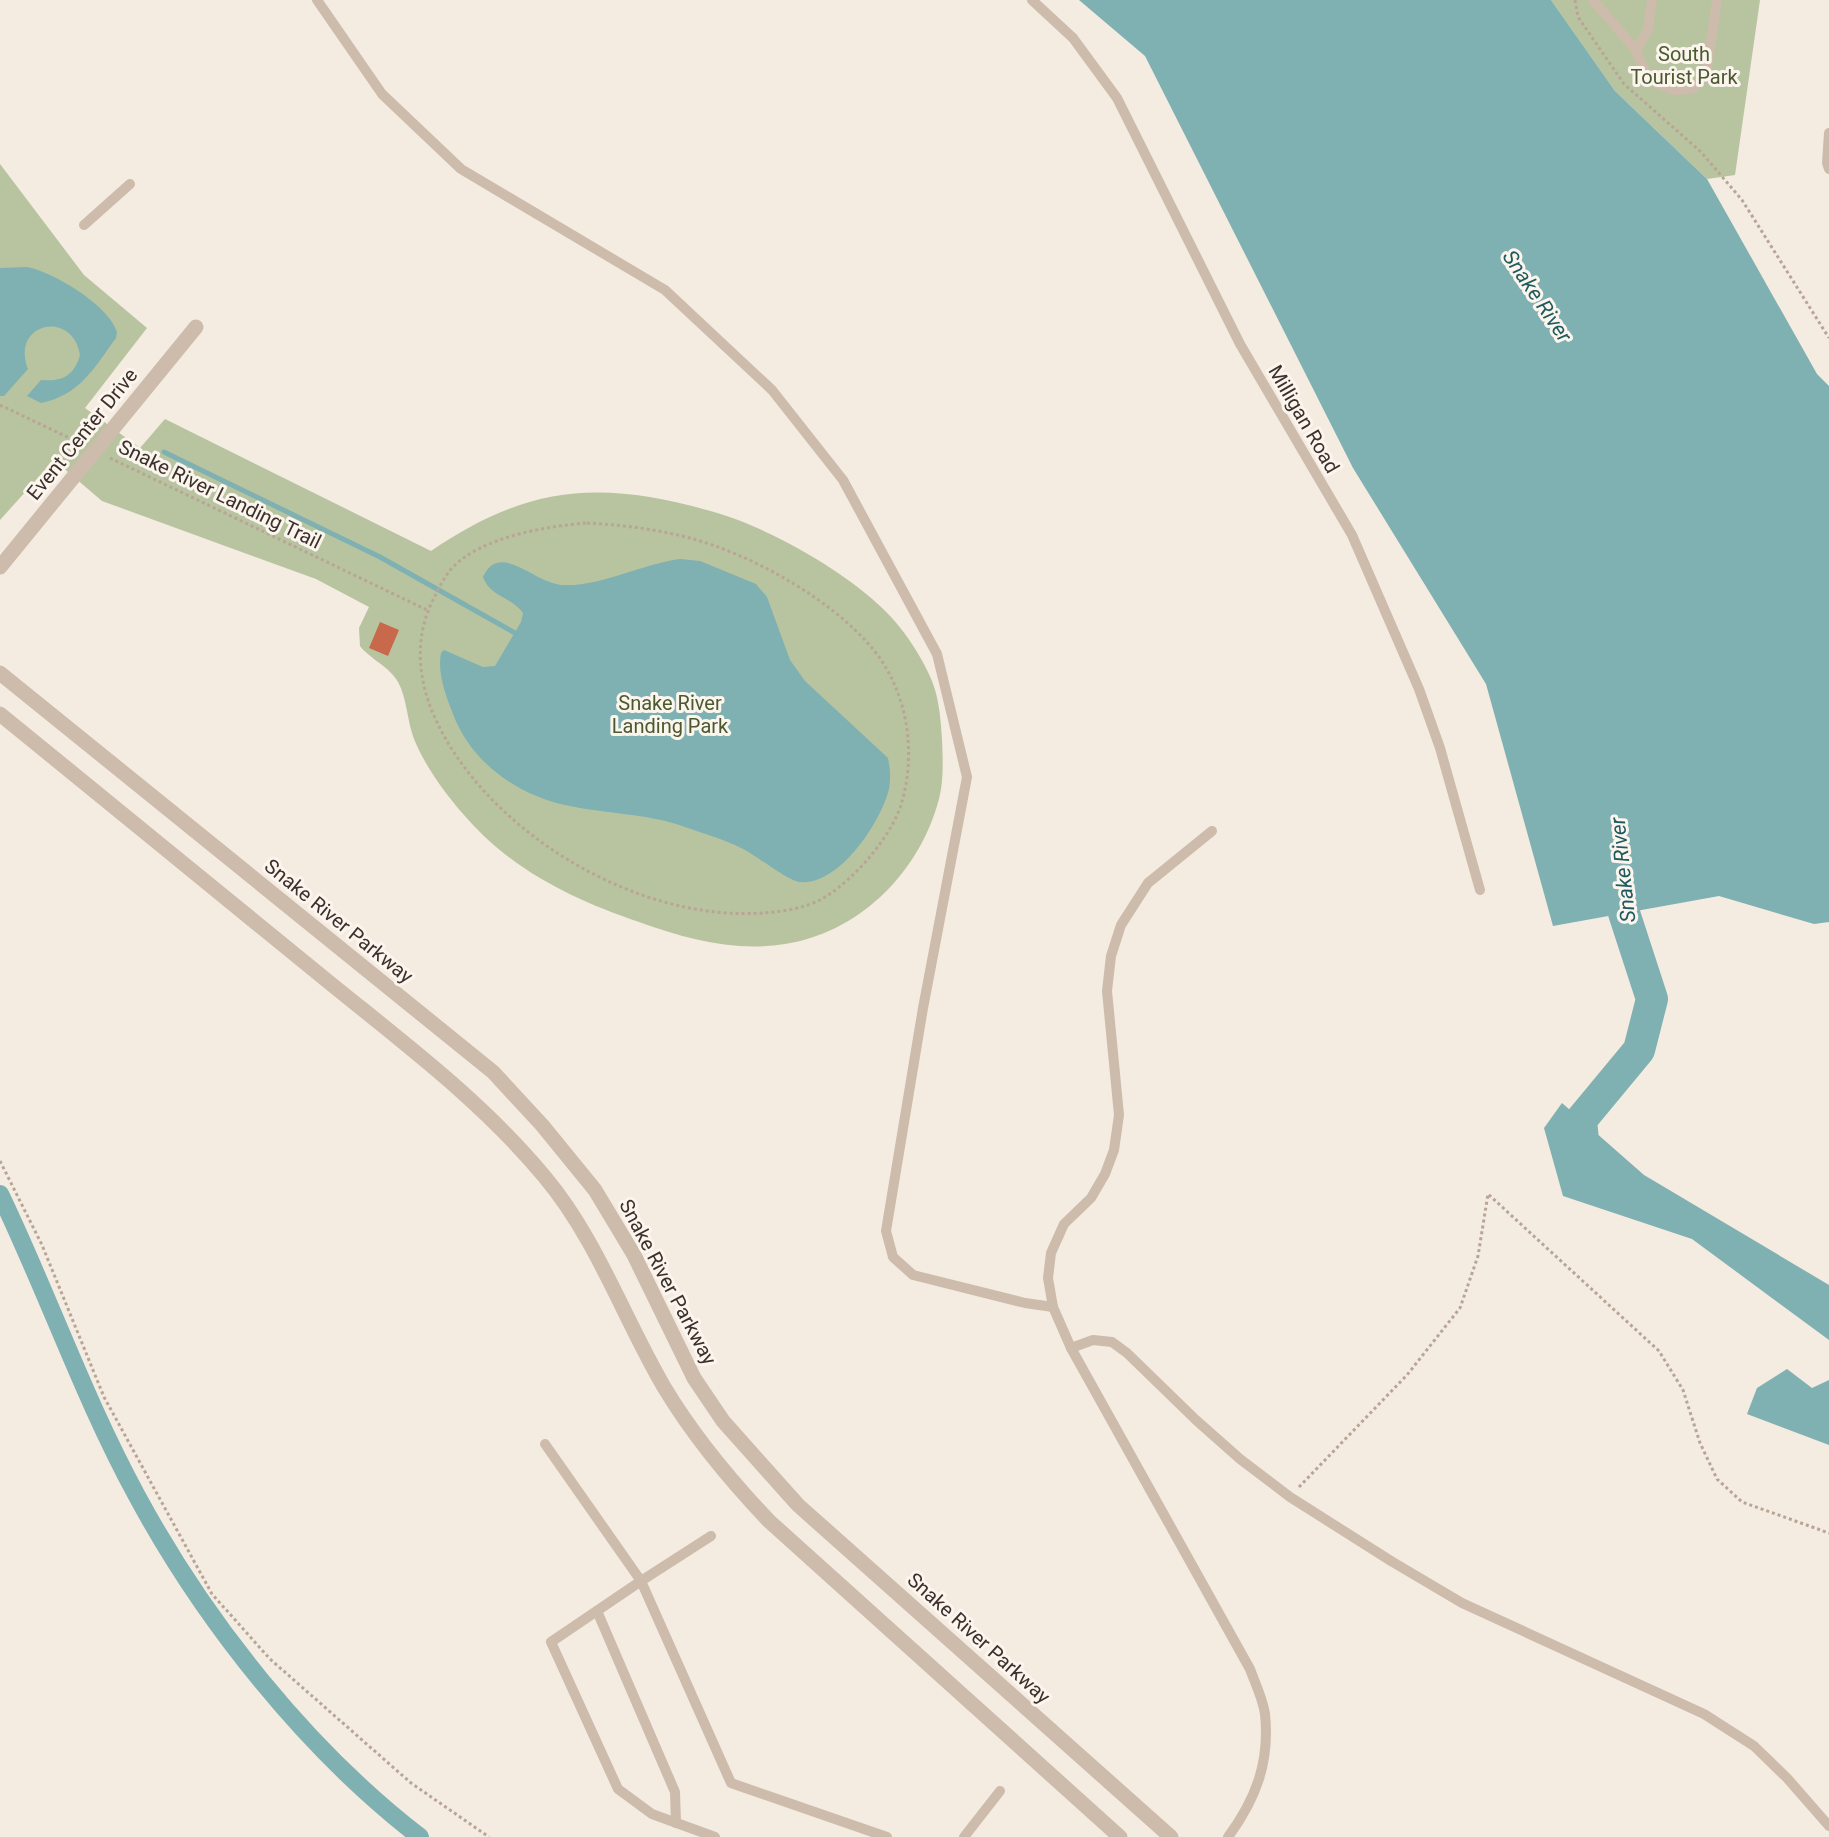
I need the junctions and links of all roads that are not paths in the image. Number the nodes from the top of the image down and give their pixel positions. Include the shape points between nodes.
1 (317, 0) edge
2 (1032, 0) edge
3 (1593, 0) edge
4 (1652, 0) edge
5 (1718, 0) edge
6 (1636, 50) junction
7 (1829, 133) edge
8 (1829, 168) edge
9 (130, 184) dead end
10 (84, 225) dead end
11 (196, 327) dead end
12 (0, 567) edge
13 (0, 673) edge
14 (0, 714) edge
15 (1212, 831) dead end
16 (1480, 890) dead end
17 (1053, 1307) junction
18 (1071, 1348) junction
19 (546, 1444) dead end
20 (711, 1536) dead end
21 (641, 1581) junction
22 (597, 1611) junction
23 (1000, 1791) dead end
24 (676, 1823) junction
25 (1829, 1826) edge
26 (866, 1834) edge
27 (715, 1837) edge
28 (887, 1837) edge
29 (964, 1837) edge
30 (1120, 1837) edge
31 (1171, 1837) edge
32 (1228, 1837) edge

1 - 17 lane via 382,94 460,169 665,290 772,390 843,480 937,654 967,777 886,1232 893,1257 913,1275
2 - 16 lane, Milligan Road via 1073,38 1117,98 1240,344 1352,535 1419,689
3 - 6 lane
4 - 6 lane via 1648,30
5 - 6 lane via 1706,74 1692,89 1675,90 1658,84 1645,72
7 - 8 lane
9 - 10 lane
11 - 12 street, Event Center Drive
13 - 31 street, Snake River Parkway via 493,1072 595,1190 634,1255 694,1378 760,1466 798,1505
14 - 30 street via 483,1111 545,1177 571,1213 599,1258 663,1385 693,1434 727,1478 769,1521
15 - 17 lane via 1148,883 1121,925 1111,956 1107,991 1119,1115 1114,1149 1096,1190 1064,1224 1051,1253 1048,1278
17 - 18 lane
18 - 25 lane via 1093,1340 1112,1342 1196,1420 1290,1497 1462,1603 1704,1714 1754,1746
18 - 32 lane via 1250,1669 1265,1712 1265,1750 1258,1787 1248,1810
19 - 21 lane
20 - 21 lane
21 - 22 lane
21 - 26 lane via 731,1783
22 - 24 lane via 675,1792
22 - 24 lane via 551,1642 618,1789 652,1814
23 - 29 lane
24 - 27 lane
26 - 28 lane

